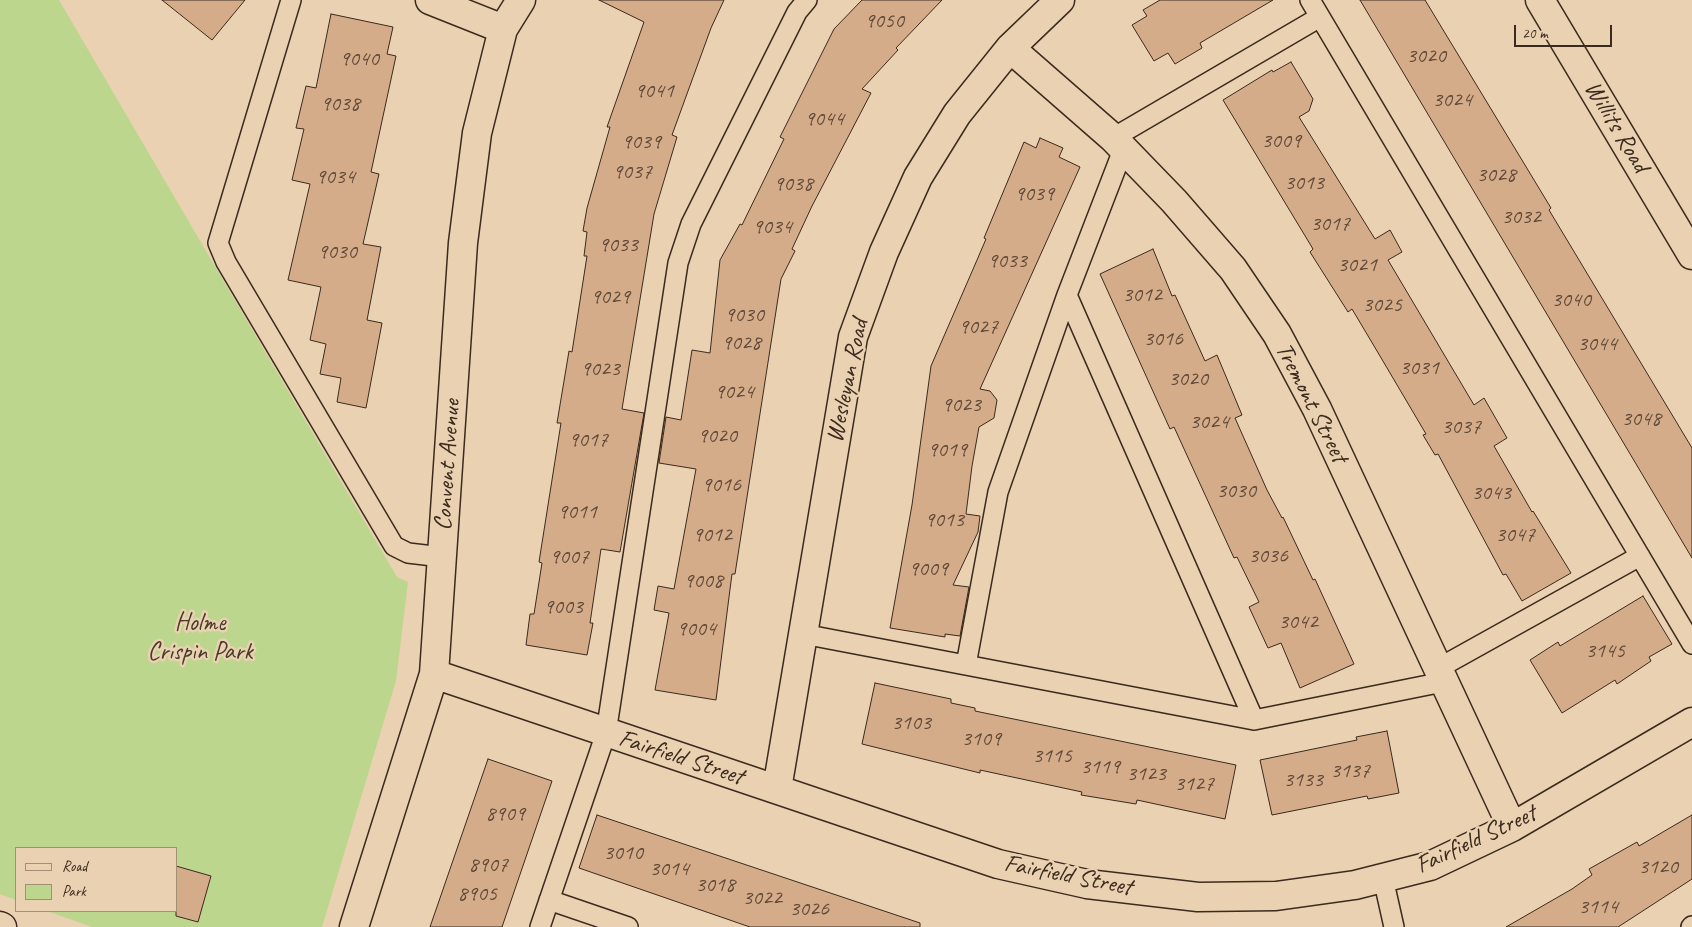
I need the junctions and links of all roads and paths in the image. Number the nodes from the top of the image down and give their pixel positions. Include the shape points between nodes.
1 (291, 0) edge
2 (430, 0) edge
3 (521, 0) edge
4 (807, 0) edge
5 (1060, 0) edge
6 (1310, 0) edge
7 (1540, 0) edge
8 (1320, 17) junction
9 (503, 29) junction
10 (1010, 48) junction
11 (1118, 144) junction
12 (1692, 255) edge
13 (1067, 295) junction
14 (1640, 556) junction
15 (442, 557) junction
16 (803, 634) junction
17 (1692, 644) edge
18 (966, 665) junction
19 (434, 674) junction
20 (1440, 675) junction
21 (1254, 720) junction
22 (1692, 722) edge
23 (606, 733) junction
24 (777, 789) junction
25 (1512, 827) junction
26 (1383, 878) junction
27 (549, 900) junction
28 (354, 927) edge
29 (540, 927) edge
30 (628, 927) edge
31 (1394, 927) edge

1 - 15 lane via 218,243 226,262 394,546 408,553
2 - 9 street
3 - 9 street, Convent Avenue
4 - 23 lane via 797,12 692,224 678,263
5 - 10 street, Wesleyan Road
6 - 8 lane
7 - 12 street, Willits Road
8 - 11 lane
8 - 14 lane
9 - 15 street, Convent Avenue via 477,133 463,243
10 - 11 street, Tremont Street
10 - 16 street, Wesleyan Road via 957,114 918,177 884,252 853,337
11 - 13 lane
11 - 20 street, Tremont Street via 1234,269 1277,334 1317,409
13 - 18 lane via 998,492
13 - 21 lane
14 - 17 lane
14 - 20 lane
15 - 19 street, Convent Avenue
16 - 18 lane
16 - 24 street, Wesleyan Road
18 - 21 lane
19 - 23 street, Fairfield Street
19 - 28 street, Convent Avenue
20 - 21 lane
20 - 25 street, Tremont Street
22 - 25 street, Fairfield Street
23 - 24 street, Fairfield Street
23 - 27 lane
24 - 26 street, Fairfield Street via 998,864 1087,884 1198,898 1276,896
25 - 26 street, Fairfield Street via 1430,866
26 - 31 lane
27 - 29 lane
27 - 30 lane

